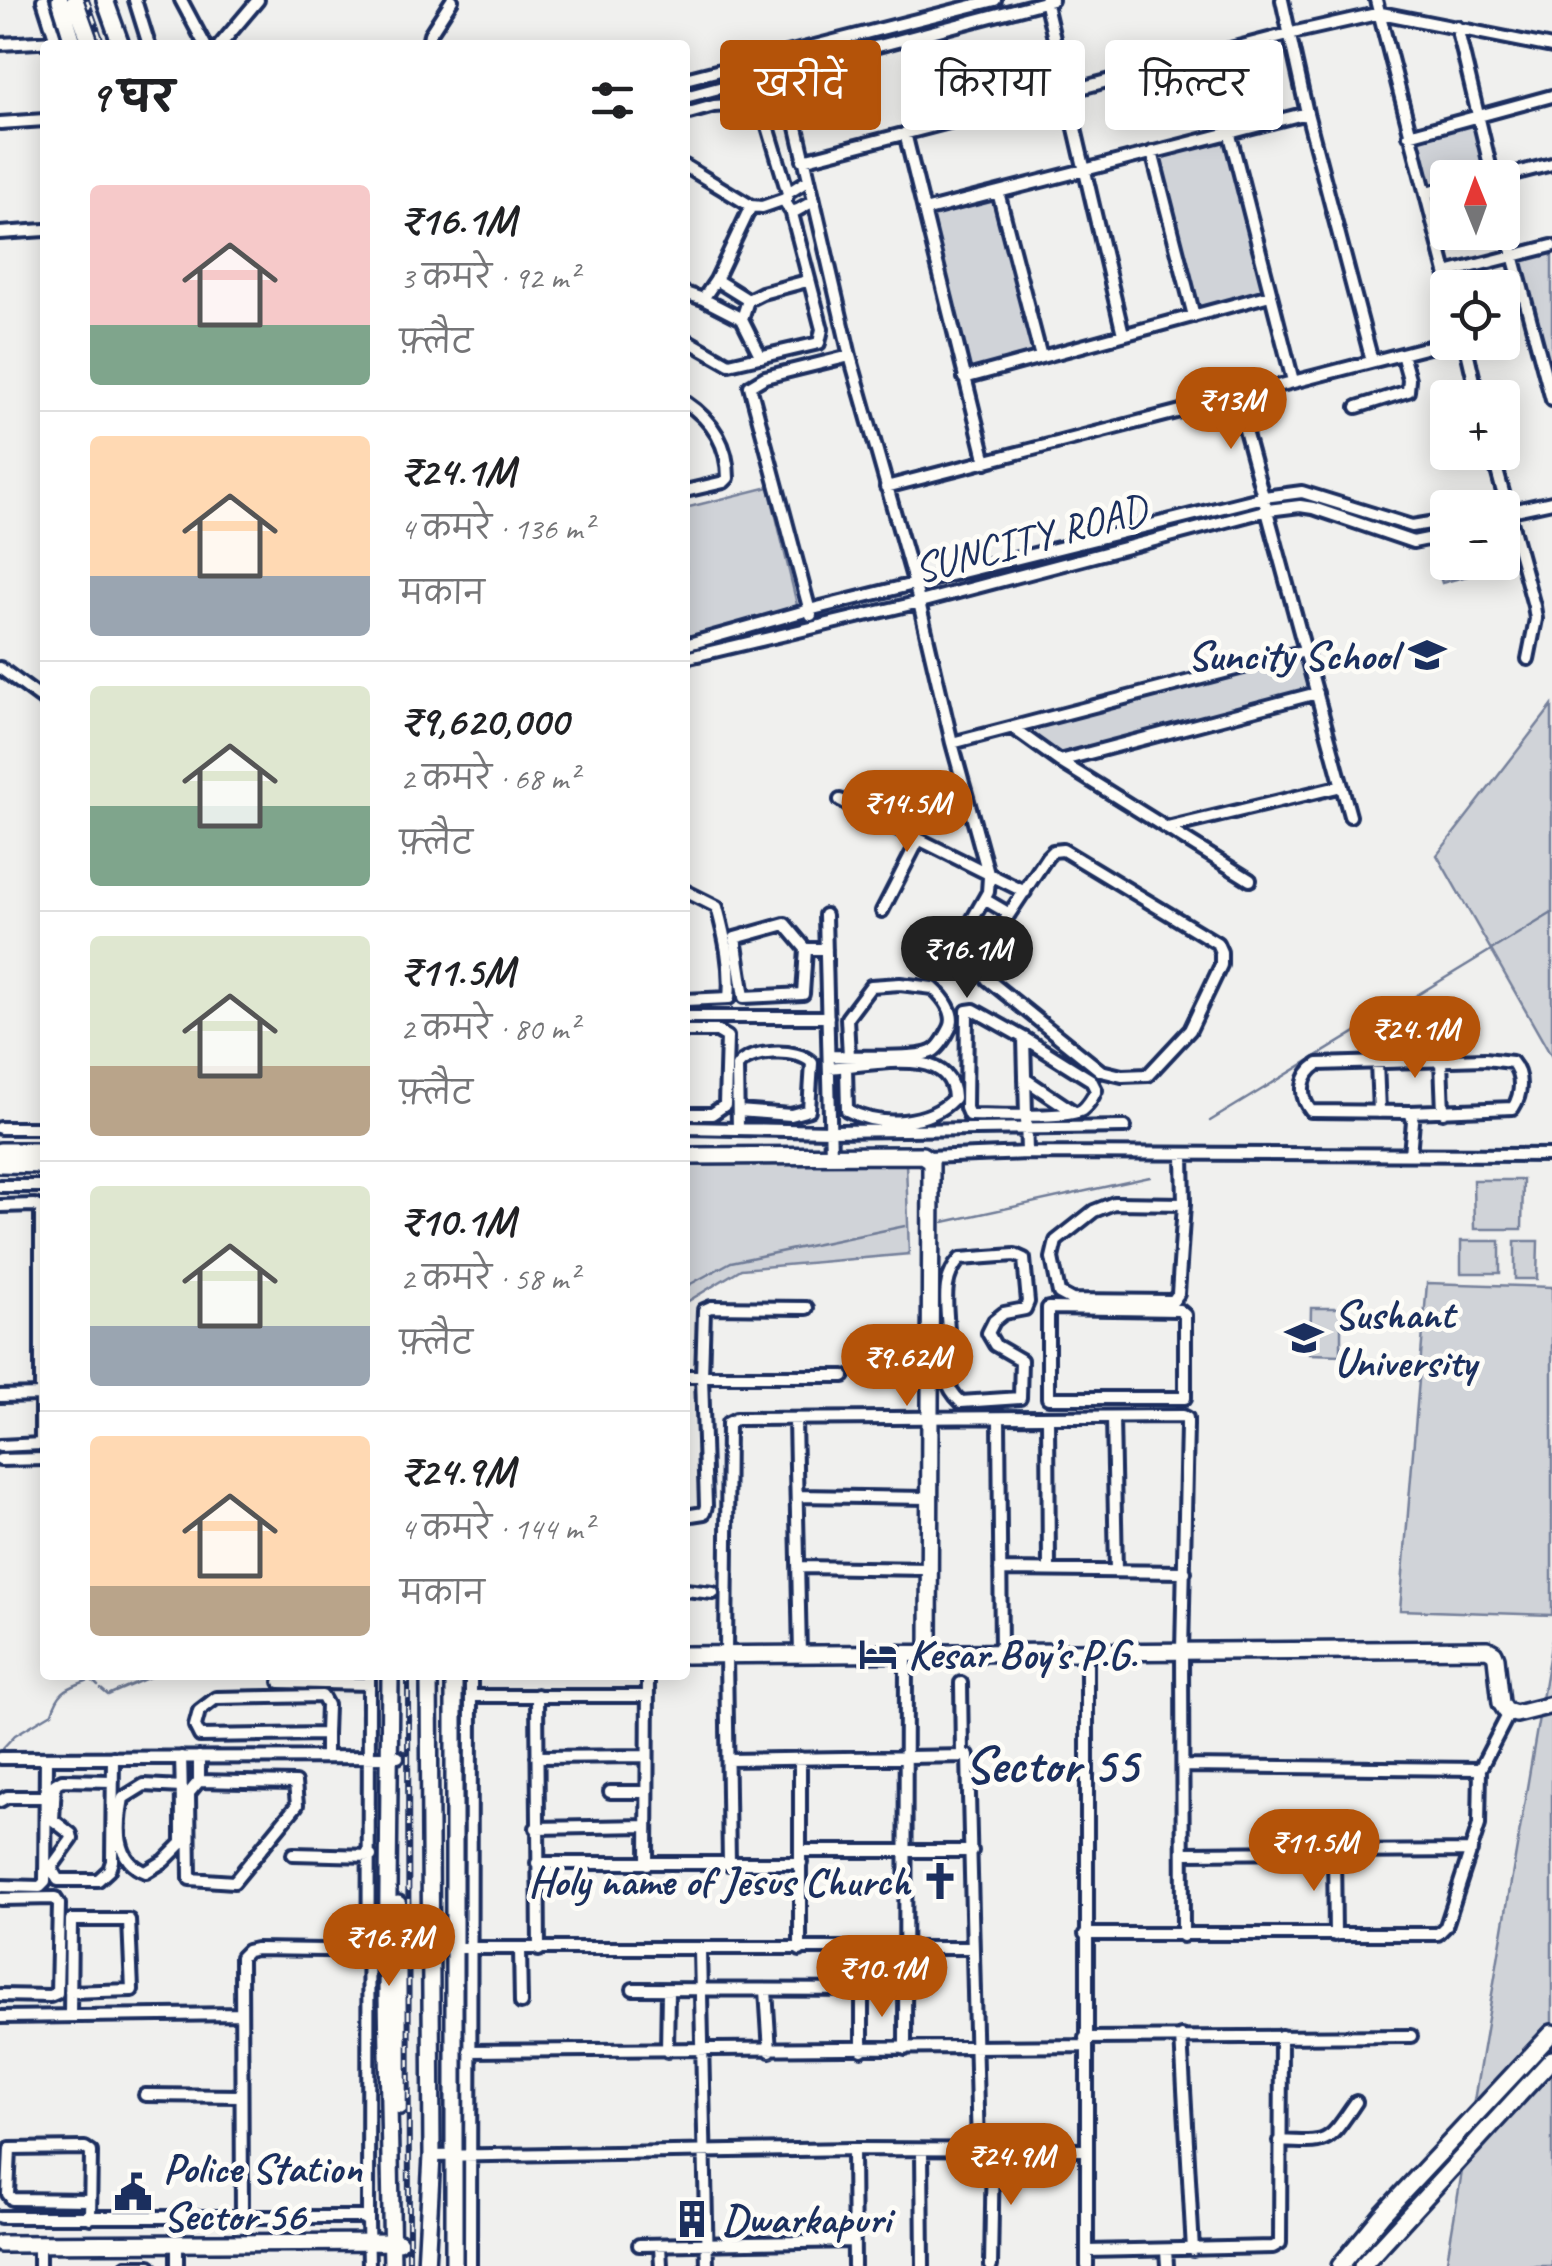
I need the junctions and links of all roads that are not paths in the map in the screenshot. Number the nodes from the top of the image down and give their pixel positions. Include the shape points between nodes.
1 (43, 0) edge
2 (60, 0) edge
3 (75, 0) edge
4 (105, 0) edge
5 (115, 0) edge
6 (134, 0) edge
7 (181, 0) edge
8 (258, 0) edge
9 (452, 0) edge
10 (996, 0) edge
11 (1282, 0) edge
12 (1376, 0) edge
13 (1048, 1) edge
14 (1380, 12) junction
15 (1456, 28) junction
16 (1292, 33) junction
17 (56, 40) edge
18 (72, 40) edge
19 (88, 40) edge
20 (119, 40) edge
21 (128, 40) edge
22 (147, 40) edge
23 (202, 40) edge
24 (224, 40) edge
25 (429, 40) edge
26 (836, 40) edge
27 (1055, 40) edge
28 (40, 43) edge
29 (0, 44) edge
30 (881, 45) edge
31 (1552, 48) edge
32 (720, 70) edge
33 (690, 78) edge
34 (720, 87) edge
35 (1085, 87) edge
36 (690, 96) edge
37 (1552, 96) edge
38 (690, 113) edge
39 (1307, 114) junction
40 (1478, 116) junction
41 (40, 120) edge
42 (0, 123) edge
43 (797, 130) edge
44 (920, 130) edge
45 (1073, 130) edge
46 (905, 134) junction
47 (1230, 135) junction
48 (1410, 135) junction
49 (1152, 152) junction
50 (803, 160) junction
51 (1490, 160) edge
52 (1552, 164) edge
53 (690, 169) edge
54 (1083, 172) junction
55 (1520, 172) edge
56 (807, 181) junction
57 (998, 192) junction
58 (1430, 192) edge
59 (1426, 193) junction
60 (788, 201) junction
61 (812, 202) junction
62 (752, 206) junction
63 (924, 211) junction
64 (40, 230) edge
65 (0, 232) edge
66 (1552, 246) edge
67 (1511, 250) edge
68 (1513, 256) junction
69 (1445, 270) edge
70 (1458, 270) edge
71 (716, 280) junction
72 (807, 281) junction
73 (690, 295) edge
74 (1270, 295) junction
75 (703, 299) junction
76 (748, 300) junction
77 (1194, 316) junction
78 (742, 319) junction
79 (1124, 334) junction
80 (690, 342) edge
81 (1430, 347) edge
82 (1402, 354) junction
83 (850, 356) junction
84 (762, 357) junction
85 (1042, 357) junction
86 (1372, 361) junction
87 (964, 378) junction
88 (1293, 381) junction
89 (1236, 397) junction
90 (1552, 400) edge
91 (690, 406) edge
92 (1357, 408) dead end
93 (986, 462) junction
94 (886, 487) junction
95 (690, 490) edge
96 (1264, 497) junction
97 (1552, 502) edge
98 (1520, 509) edge
99 (1268, 510) junction
100 (1430, 523) edge
101 (1430, 539) edge
102 (1520, 566) edge
103 (915, 585) junction
104 (920, 602) junction
105 (809, 610) junction
106 (814, 626) junction
107 (690, 644) edge
108 (1305, 651) junction
109 (690, 657) edge
110 (1528, 659) dead end
111 (0, 668) edge
112 (1317, 694) junction
113 (40, 697) edge
114 (1012, 728) junction
115 (952, 743) junction
116 (1059, 761) junction
117 (1342, 786) junction
118 (840, 800) dead end
119 (1350, 816) dead end
120 (1166, 828) junction
121 (919, 838) junction
122 (989, 877) junction
123 (1250, 880) dead end
124 (1024, 892) junction
125 (690, 894) edge
126 (984, 899) junction
127 (882, 910) dead end
128 (1008, 913) junction
129 (826, 915) dead end
130 (806, 949) junction
131 (826, 949) junction
132 (951, 957) dead end
133 (690, 1000) edge
134 (690, 1017) edge
135 (828, 1017) junction
136 (690, 1031) edge
137 (1024, 1038) junction
138 (1442, 1060) junction
139 (848, 1061) junction
140 (829, 1062) junction
141 (1377, 1062) junction
142 (1025, 1080) junction
143 (738, 1111) junction
144 (1379, 1112) junction
145 (1410, 1112) junction
146 (1443, 1112) junction
147 (1075, 1113) junction
148 (690, 1114) edge
149 (1045, 1114) junction
150 (1026, 1115) junction
151 (1124, 1127) dead end
152 (0, 1128) edge
153 (40, 1128) edge
154 (690, 1128) edge
155 (738, 1128) junction
156 (1045, 1129) junction
157 (830, 1130) junction
158 (1026, 1130) junction
159 (0, 1151) edge
160 (40, 1152) edge
161 (1027, 1153) junction
162 (1046, 1153) junction
163 (1410, 1154) junction
164 (1552, 1154) edge
165 (1183, 1155) junction
166 (690, 1156) edge
167 (831, 1156) junction
168 (926, 1156) junction
169 (0, 1164) edge
170 (40, 1165) edge
171 (0, 1186) edge
172 (40, 1186) edge
173 (1184, 1204) junction
174 (0, 1206) edge
175 (40, 1208) edge
176 (807, 1308) dead end
177 (947, 1326) junction
178 (929, 1332) junction
179 (948, 1338) junction
180 (690, 1376) edge
181 (702, 1376) junction
182 (844, 1376) dead end
183 (40, 1394) edge
184 (0, 1396) edge
185 (1108, 1399) junction
186 (1123, 1399) junction
187 (1115, 1417) junction
188 (998, 1418) junction
189 (1048, 1418) junction
190 (795, 1420) junction
191 (930, 1420) junction
192 (40, 1444) edge
193 (0, 1446) edge
194 (40, 1459) edge
195 (0, 1460) edge
196 (798, 1496) junction
197 (928, 1498) junction
198 (690, 1516) edge
199 (800, 1567) junction
200 (928, 1569) junction
201 (1000, 1570) junction
202 (1048, 1570) junction
203 (1116, 1571) junction
204 (1186, 1572) junction
205 (690, 1591) edge
206 (712, 1593) dead end
207 (1182, 1651) junction
208 (1087, 1652) junction
209 (1001, 1653) junction
210 (690, 1654) edge
211 (800, 1654) junction
212 (906, 1654) junction
213 (929, 1654) junction
214 (726, 1655) junction
215 (313, 1680) edge
216 (369, 1680) edge
217 (393, 1680) edge
218 (430, 1680) edge
219 (454, 1680) edge
220 (471, 1680) edge
221 (648, 1680) edge
222 (280, 1682) dead end
223 (960, 1684) dead end
224 (537, 1695) junction
225 (471, 1696) junction
226 (647, 1696) junction
227 (1552, 1705) edge
228 (1510, 1713) junction
229 (326, 1734) junction
230 (962, 1754) junction
231 (907, 1755) junction
232 (368, 1756) junction
233 (394, 1756) junction
234 (646, 1756) junction
235 (181, 1757) junction
236 (199, 1757) junction
237 (326, 1757) junction
238 (537, 1757) junction
239 (0, 1758) edge
240 (46, 1758) junction
241 (112, 1758) junction
242 (800, 1758) junction
243 (728, 1760) junction
244 (1183, 1766) junction
245 (1480, 1769) junction
246 (113, 1781) junction
247 (199, 1781) junction
248 (182, 1787) junction
249 (610, 1792) dead end
250 (646, 1792) junction
251 (46, 1797) junction
252 (0, 1800) edge
253 (646, 1826) junction
254 (536, 1828) junction
255 (907, 1850) junction
256 (972, 1851) junction
257 (1471, 1851) junction
258 (1334, 1852) junction
259 (1184, 1853) junction
260 (292, 1854) dead end
261 (371, 1856) junction
262 (801, 1857) junction
263 (537, 1862) junction
264 (647, 1864) junction
265 (729, 1864) junction
266 (0, 1886) edge
267 (0, 1900) edge
268 (1086, 1934) junction
269 (1335, 1935) junction
270 (1183, 1936) junction
271 (431, 1948) junction
272 (462, 1948) junction
273 (972, 1948) junction
274 (520, 1949) junction
275 (539, 1950) junction
276 (700, 1950) junction
277 (800, 1950) junction
278 (905, 1950) junction
279 (370, 1951) junction
280 (393, 1951) junction
281 (633, 1989) dead end
282 (766, 1990) junction
283 (862, 1990) junction
284 (904, 1990) junction
285 (668, 1991) junction
286 (702, 1991) junction
287 (70, 1992) junction
288 (0, 1995) edge
289 (18, 1996) junction
290 (36, 1996) junction
291 (521, 2003) dead end
292 (240, 2014) junction
293 (0, 2016) edge
294 (18, 2016) junction
295 (37, 2016) junction
296 (70, 2016) junction
297 (1552, 2033) edge
298 (1181, 2036) junction
299 (1280, 2036) junction
300 (1411, 2036) dead end
301 (1085, 2042) junction
302 (975, 2047) junction
303 (862, 2050) junction
304 (906, 2050) junction
305 (667, 2051) junction
306 (704, 2051) junction
307 (770, 2051) junction
308 (468, 2052) junction
309 (1552, 2059) edge
310 (144, 2095) dead end
311 (240, 2096) junction
312 (1356, 2102) dead end
313 (1489, 2112) junction
314 (1279, 2141) junction
315 (852, 2149) junction
316 (978, 2149) junction
317 (922, 2150) junction
318 (993, 2150) junction
319 (1085, 2150) junction
320 (707, 2153) junction
321 (462, 2155) junction
322 (432, 2156) junction
323 (90, 2200) junction
324 (0, 2217) edge
325 (94, 2218) junction
326 (242, 2218) junction
327 (368, 2221) junction
328 (853, 2241) junction
329 (369, 2242) junction
330 (395, 2242) junction
331 (0, 2244) edge
332 (39, 2244) junction
333 (97, 2244) junction
334 (177, 2244) junction
335 (660, 2244) junction
336 (638, 2245) dead end
337 (708, 2245) junction
338 (1166, 2250) junction
339 (1193, 2250) junction
340 (1088, 2251) junction
341 (39, 2266) edge
342 (126, 2266) edge
343 (150, 2266) edge
344 (177, 2266) edge
345 (369, 2266) edge
346 (396, 2266) edge
347 (426, 2266) edge
348 (454, 2266) edge
349 (470, 2266) edge
350 (661, 2266) edge
351 (707, 2266) edge
352 (854, 2266) edge
353 (923, 2266) edge
354 (992, 2266) edge
355 (1087, 2266) edge
356 (1166, 2266) edge
357 (1340, 2266) edge
358 (1362, 2266) edge

1 - 17 street
2 - 18 street
3 - 19 street
4 - 20 street
5 - 21 street
6 - 22 street
7 - 23 street
8 - 24 street
9 - 25 street
10 - 26 street
11 - 16 street
12 - 14 street
13 - 27 street
13 - 30 street
14 - 15 street
14 - 16 street
14 - 48 street
15 - 31 street
15 - 40 street
16 - 35 street
16 - 39 street
28 - 29 street
32 - 33 street
34 - 36 street
37 - 40 street
38 - 60 street via 761,103
39 - 47 street
39 - 86 street
40 - 48 street
40 - 51 street
41 - 42 street
43 - 50 street
44 - 46 street
45 - 54 street
46 - 50 street
46 - 63 street
47 - 49 street
47 - 74 street
48 - 59 street
49 - 54 street
49 - 77 street
50 - 56 street
52 - 55 street
53 - 62 street
54 - 57 street
54 - 79 street
56 - 60 street
56 - 61 street
57 - 63 street
57 - 85 street
58 - 59 street
59 - 69 street
60 - 61 street via 802,210
60 - 62 street
60 - 72 street
61 - 83 street
62 - 71 street
63 - 87 street
64 - 65 street
66 - 68 street
67 - 68 street
68 - 70 street
68 - 90 street
71 - 75 street
71 - 76 street
72 - 76 street
72 - 84 street via 822,329 819,343
73 - 75 street
74 - 77 street
74 - 88 street
75 - 78 street
76 - 78 street
77 - 79 street
78 - 84 street
79 - 85 street
80 - 84 street via 729,364
81 - 82 street
82 - 86 street
82 - 92 street via 1408,392
83 - 94 street
83 - 105 street via 750,386
85 - 87 street
86 - 88 street
87 - 93 street
88 - 89 street
89 - 93 street
89 - 96 street
91 - 95 street via 716,431 728,470 724,482
93 - 94 street
94 - 103 street
96 - 99 street
96 - 100 street via 1302,492 1412,526
96 - 103 street
97 - 98 street
99 - 101 street, SUNCITY ROAD via 1313,508 1413,542
99 - 104 street, SUNCITY ROAD
99 - 108 street
102 - 110 street via 1536,619
103 - 104 street
103 - 105 street
104 - 106 street, SUNCITY ROAD
104 - 115 street
105 - 106 street
105 - 107 street
106 - 109 street, SUNCITY ROAD
108 - 112 street
108 - 114 street
111 - 113 street
112 - 116 street
112 - 117 street
114 - 115 street
114 - 116 street
115 - 122 street
116 - 120 street
117 - 119 street
117 - 120 street
118 - 121 street
120 - 123 street
121 - 122 street
121 - 127 street
122 - 124 street
122 - 126 street
124 - 128 street
124 - 128 street via 1047,857 1063,850 1217,943 1221,965 1190,1030 1148,1075 1101,1071 987,978 984,952
125 - 133 street via 716,908 730,986 729,998
126 - 128 street
126 - 132 street
129 - 131 street
130 - 130 street via 803,994 744,997 735,938 784,924
130 - 131 street
131 - 135 street
134 - 135 street
135 - 140 street
136 - 148 street via 717,1030 727,1037 725,1106
137 - 142 street
137 - 147 street via 1094,1084 1095,1095
137 - 150 street via 974,1010 966,1014 967,1114
138 - 141 street
138 - 146 street
138 - 146 street via 1512,1062 1520,1084 1513,1108
139 - 139 street via 926,1064 951,1080 954,1098 926,1118 856,1115 848,1110
139 - 139 street via 929,1054 952,1024 951,1013 933,988 871,986 847,1018
139 - 140 street
140 - 157 street
141 - 144 street
141 - 144 street via 1318,1064 1304,1078 1304,1102 1311,1111
142 - 147 street
142 - 150 street
143 - 143 street via 736,1068 746,1056 797,1053 812,1063 809,1110
143 - 155 street
144 - 145 street
145 - 146 street
145 - 163 street
147 - 149 street
149 - 150 street
149 - 156 street
150 - 158 street
151 - 156 street
152 - 153 street
154 - 155 street
155 - 157 street
156 - 158 street
156 - 162 street
157 - 158 street
157 - 167 street
158 - 161 street
159 - 160 street
161 - 162 street
161 - 168 street
162 - 165 street
163 - 164 street
163 - 165 street
165 - 173 street
166 - 167 street
167 - 168 street
168 - 178 street via 932,1166
169 - 170 street
171 - 172 street
173 - 173 street via 1114,1203 1094,1211 1056,1240 1052,1258 1059,1293 1072,1300 1173,1301
174 - 175 street
176 - 181 street via 704,1310
177 - 178 street
177 - 179 street
177 - 179 street via 944,1304 951,1269 960,1259 1024,1260 1025,1309 1004,1313 988,1333 995,1346 1021,1360 1020,1398 961,1402 945,1379
178 - 179 street
178 - 191 street
180 - 181 street
181 - 182 street
181 - 198 street via 706,1506
183 - 184 street
185 - 186 street
185 - 186 street via 1048,1398 1048,1308 1185,1315 1185,1398
185 - 187 street
186 - 187 street
187 - 189 street
187 - 203 street
187 - 204 street via 1187,1418
188 - 189 street
188 - 191 street
188 - 201 street
189 - 202 street
190 - 191 street
190 - 196 street
190 - 214 street via 728,1423
191 - 197 street
192 - 193 street
194 - 195 street
196 - 197 street
196 - 199 street
197 - 200 street
199 - 200 street
199 - 211 street
200 - 213 street
201 - 202 street
201 - 209 street
202 - 203 street
203 - 204 street
204 - 207 street
205 - 206 street
207 - 208 street
207 - 228 street via 1486,1649 1494,1652 1501,1703
207 - 244 street
208 - 209 street
208 - 268 street
209 - 213 street
210 - 214 street
211 - 212 street
211 - 214 street
212 - 213 street
212 - 231 street
214 - 243 street
215 - 222 street
216 - 232 street
217 - 233 street
218 - 271 street
219 - 272 street
220 - 225 street
221 - 226 street
223 - 230 street
224 - 225 street
224 - 226 street
224 - 238 street
225 - 272 street
226 - 234 street
227 - 228 street
228 - 245 street
229 - 229 street via 322,1696 216,1698 198,1711 195,1726 200,1736
229 - 237 street
230 - 231 street
230 - 256 street via 970,1760
231 - 242 street
231 - 255 street
232 - 233 street
232 - 237 street
232 - 261 street
233 - 280 street
234 - 238 street
234 - 250 street
235 - 236 street
235 - 241 street
235 - 248 street
236 - 237 street
236 - 247 street
238 - 254 street
239 - 240 street
240 - 241 street
240 - 251 street
241 - 246 street
242 - 243 street
242 - 262 street
243 - 265 street
244 - 245 street
244 - 259 street
245 - 257 street
246 - 246 street via 108,1870 98,1880 58,1880 50,1868 72,1834 53,1820 55,1784
247 - 247 street via 189,1793 190,1879 234,1882 297,1805 295,1782
248 - 248 street via 182,1843 146,1872 136,1869 121,1848 123,1798 144,1786
249 - 250 street
250 - 253 street
251 - 252 street
251 - 266 street via 45,1882
253 - 254 street
253 - 264 street
254 - 263 street
255 - 256 street
255 - 262 street
255 - 278 street
256 - 273 street
257 - 258 street
257 - 269 street via 1441,1932
258 - 259 street
258 - 269 street
259 - 270 street
260 - 261 street
261 - 279 street
262 - 265 street
262 - 277 street
263 - 264 street
263 - 275 street
264 - 265 street
267 - 290 street via 58,1900 58,1988
268 - 270 street
268 - 301 street
269 - 270 street
271 - 272 street
271 - 322 street
272 - 274 street
272 - 308 street
272 - 321 street
273 - 278 street
273 - 302 street
274 - 275 street
274 - 291 street
275 - 276 street
276 - 277 street
276 - 286 street
277 - 278 street
278 - 284 street
279 - 280 street
279 - 292 street via 247,1951 241,1957
279 - 327 street
280 - 330 street
281 - 285 street
282 - 283 street
282 - 286 street
282 - 307 street
283 - 284 street
283 - 303 street
284 - 304 street
285 - 286 street
285 - 305 street
286 - 306 street
287 - 287 street via 71,1920 130,1920 132,1990
287 - 296 street
288 - 289 street
289 - 290 street
289 - 294 street
290 - 295 street
292 - 296 street
292 - 311 street
293 - 294 street
294 - 295 street
295 - 296 street
297 - 313 street
298 - 299 street
298 - 301 street
298 - 339 street
299 - 300 street
299 - 314 street
301 - 302 street
301 - 319 street
302 - 304 street
302 - 316 street
303 - 304 street
303 - 307 street
305 - 306 street
305 - 308 street
306 - 307 street
306 - 320 street
308 - 321 street
309 - 313 street
310 - 311 street
311 - 326 street
312 - 314 street via 1329,2139
313 - 357 street via 1382,2215
313 - 358 street
314 - 339 street via 1280,2243
315 - 317 street
315 - 320 street
315 - 328 street
316 - 317 street
316 - 318 street
317 - 353 street
318 - 319 street
318 - 354 street
319 - 340 street
320 - 321 street
320 - 337 street
321 - 322 street
321 - 348 street
321 - 349 street
322 - 347 street
323 - 323 street via 88,2150 10,2148 12,2200
323 - 325 street
324 - 325 street
325 - 326 street
325 - 333 street
326 - 327 street
327 - 329 street
328 - 337 street
328 - 352 street
329 - 330 street
329 - 334 street
329 - 345 street
330 - 346 street
331 - 332 street
332 - 333 street
332 - 341 street
333 - 334 street
334 - 344 street
335 - 336 street
335 - 337 street
335 - 350 street
337 - 351 street
338 - 339 street
338 - 340 street
338 - 356 street
340 - 355 street
342 - 343 street

